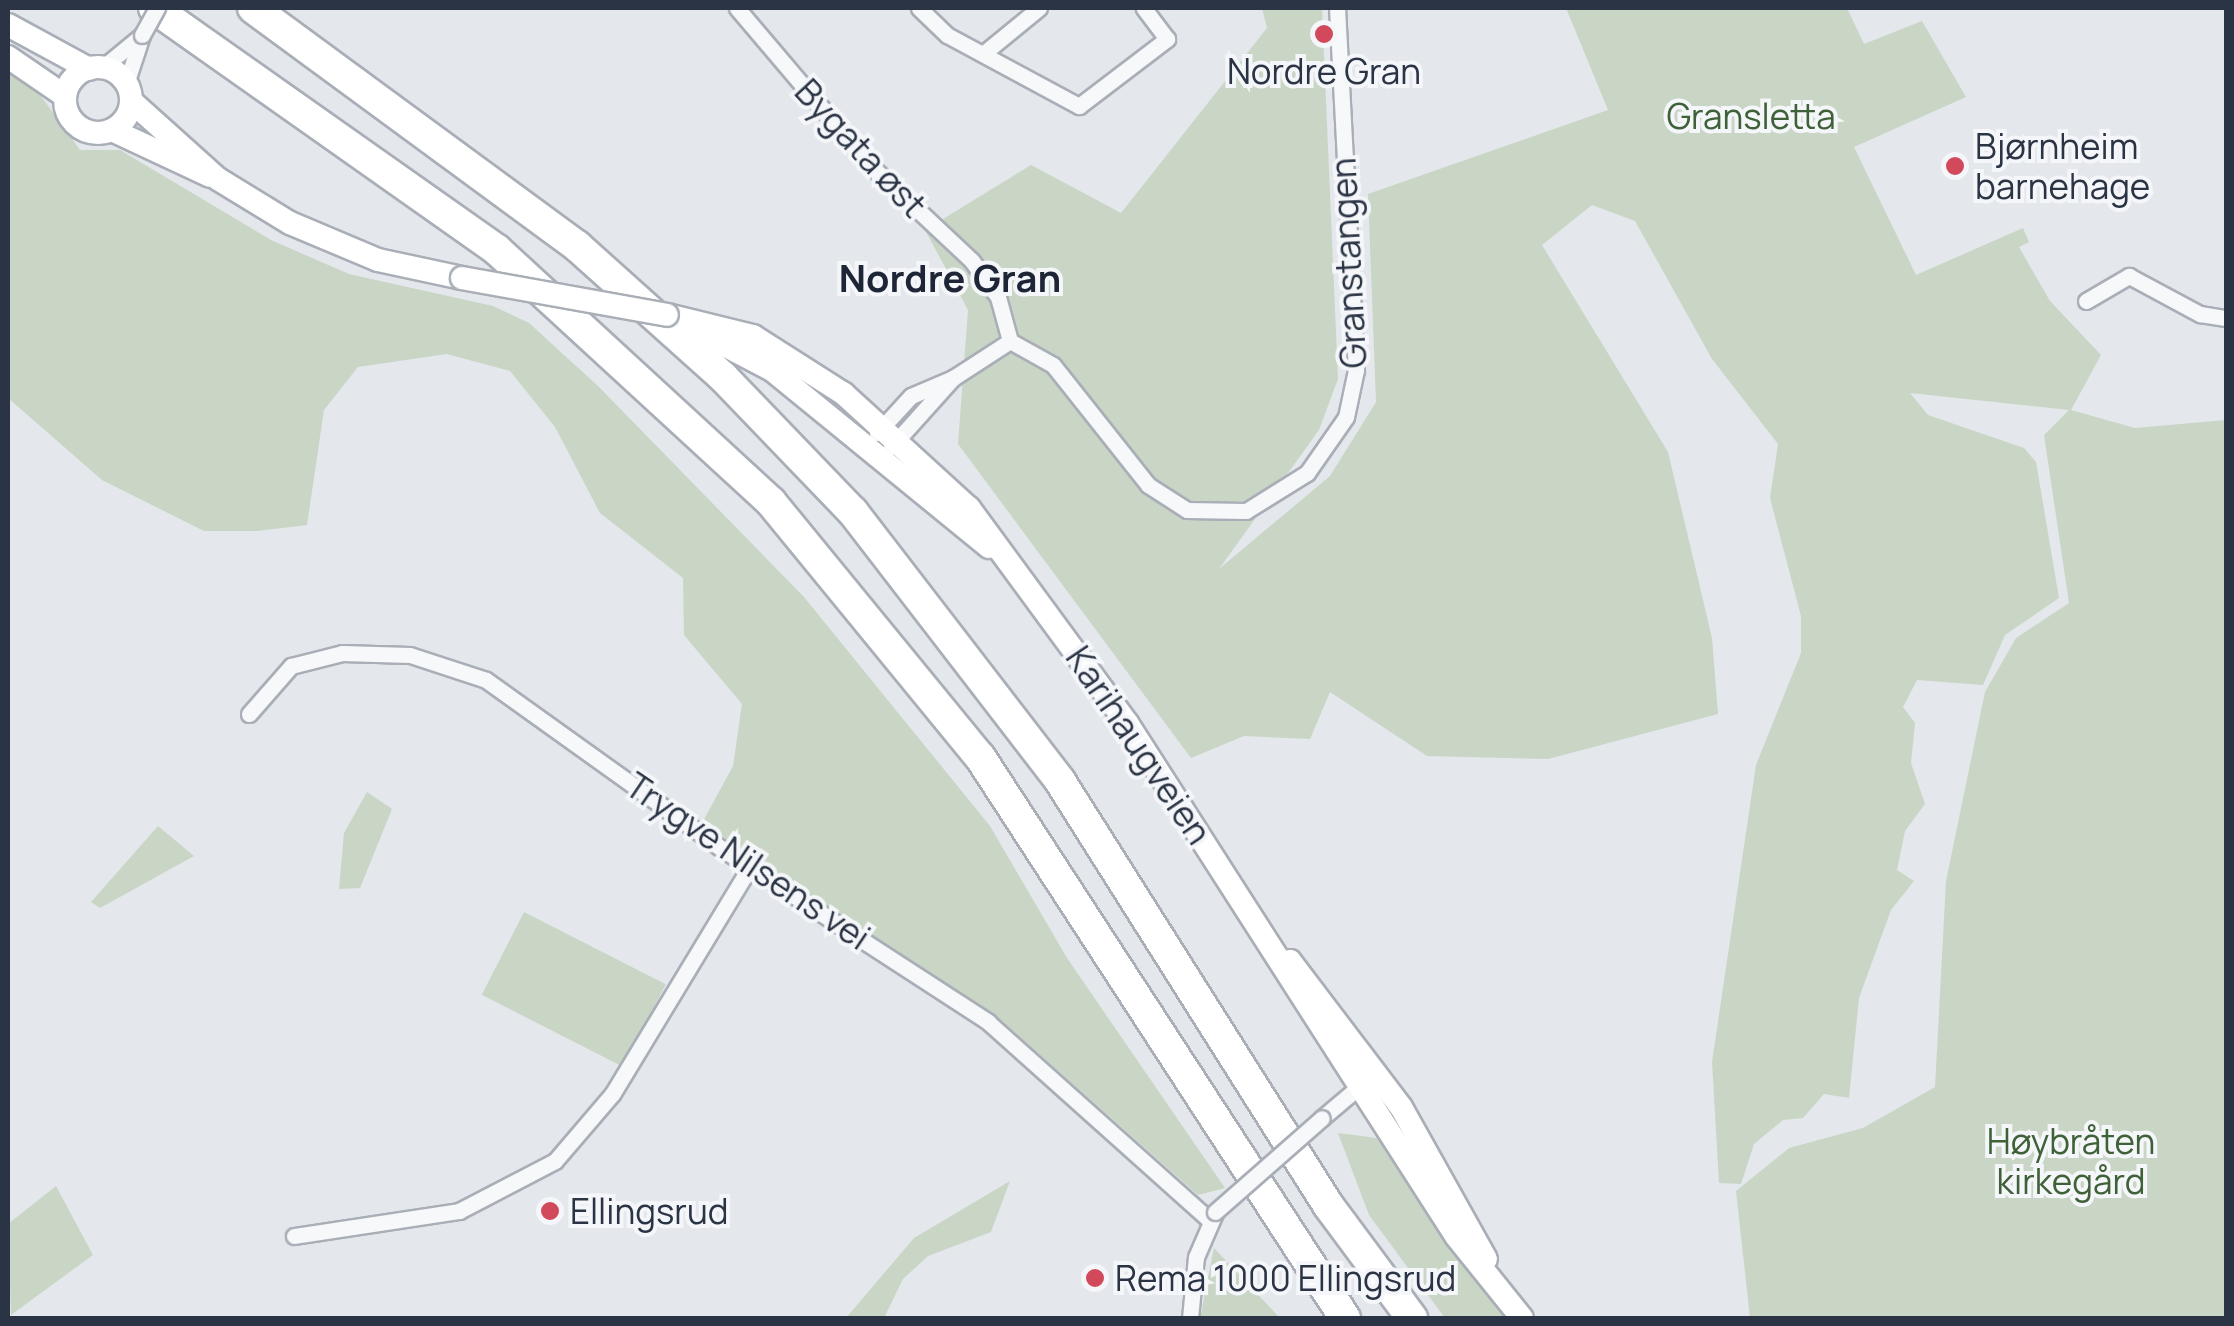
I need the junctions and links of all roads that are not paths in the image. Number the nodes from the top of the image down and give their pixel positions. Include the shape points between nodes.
1 (253, 8) edge
2 (737, 8) edge
3 (919, 8) edge
4 (1039, 8) edge
5 (1144, 8) edge
6 (1337, 8) edge
7 (151, 17) edge
8 (8, 25) edge
9 (984, 53) junction
10 (8, 57) edge
11 (102, 63) junction
12 (130, 84) junction
13 (66, 96) junction
14 (112, 130) junction
15 (218, 178) junction
16 (2086, 301) dead end
17 (668, 315) junction
18 (2226, 318) edge
19 (1010, 341) junction
20 (953, 378) junction
21 (883, 422) junction
22 (904, 440) junction
23 (874, 450) junction
24 (996, 552) junction
25 (249, 714) dead end
26 (750, 868) junction
27 (1368, 1078) junction
28 (1212, 1216) junction
29 (294, 1236) dead end
30 (1190, 1318) edge
31 (1346, 1318) edge
32 (1412, 1318) edge
33 (1522, 1318) edge

1 - 32 highway via 576,246 722,377 853,512 1050,767 1328,1205
2 - 19 street, Bygata øst via 872,167 972,261 998,298
3 - 9 street
4 - 9 street
5 - 9 street via 1166,39 1088,106 1064,101
6 - 19 street, Granstangen via 1356,370 1346,417 1320,460 1246,511 1188,510 1148,486 1053,365
7 - 11 street
7 - 12 street
7 - 31 highway via 497,250 772,502 980,757
8 - 11 main road, Karihaugveien
10 - 13 main road, Karihaugveien
11 - 12 main road, Karihaugveien
11 - 13 main road
12 - 14 main road
12 - 15 main road, Karihaugveien
13 - 14 main road, Karihaugveien via 83,130
14 - 15 main road, Karihaugveien
15 - 17 main road, Karihaugveien, bridge via 350,252
16 - 18 street via 2129,276 2200,314
17 - 21 main road, Karihaugveien via 752,336
17 - 23 main road, Karihaugveien via 772,370
19 - 20 street
20 - 21 street via 930,383
20 - 22 street
21 - 22 main road, Karihaugveien
21 - 23 street
22 - 23 street
22 - 24 main road, Karihaugveien
23 - 24 main road, Karihaugveien
24 - 27 main road, Karihaugveien via 1127,723
25 - 26 street, Trygve Nilsens vei via 278,675 314,657 381,652 438,662 519,700
26 - 28 street, Trygve Nilsens vei via 988,1022
26 - 29 street via 627,1072 556,1161 459,1211
27 - 28 street, bridge
27 - 33 main road, Karihaugveien via 1446,1177 1498,1285
28 - 30 street

